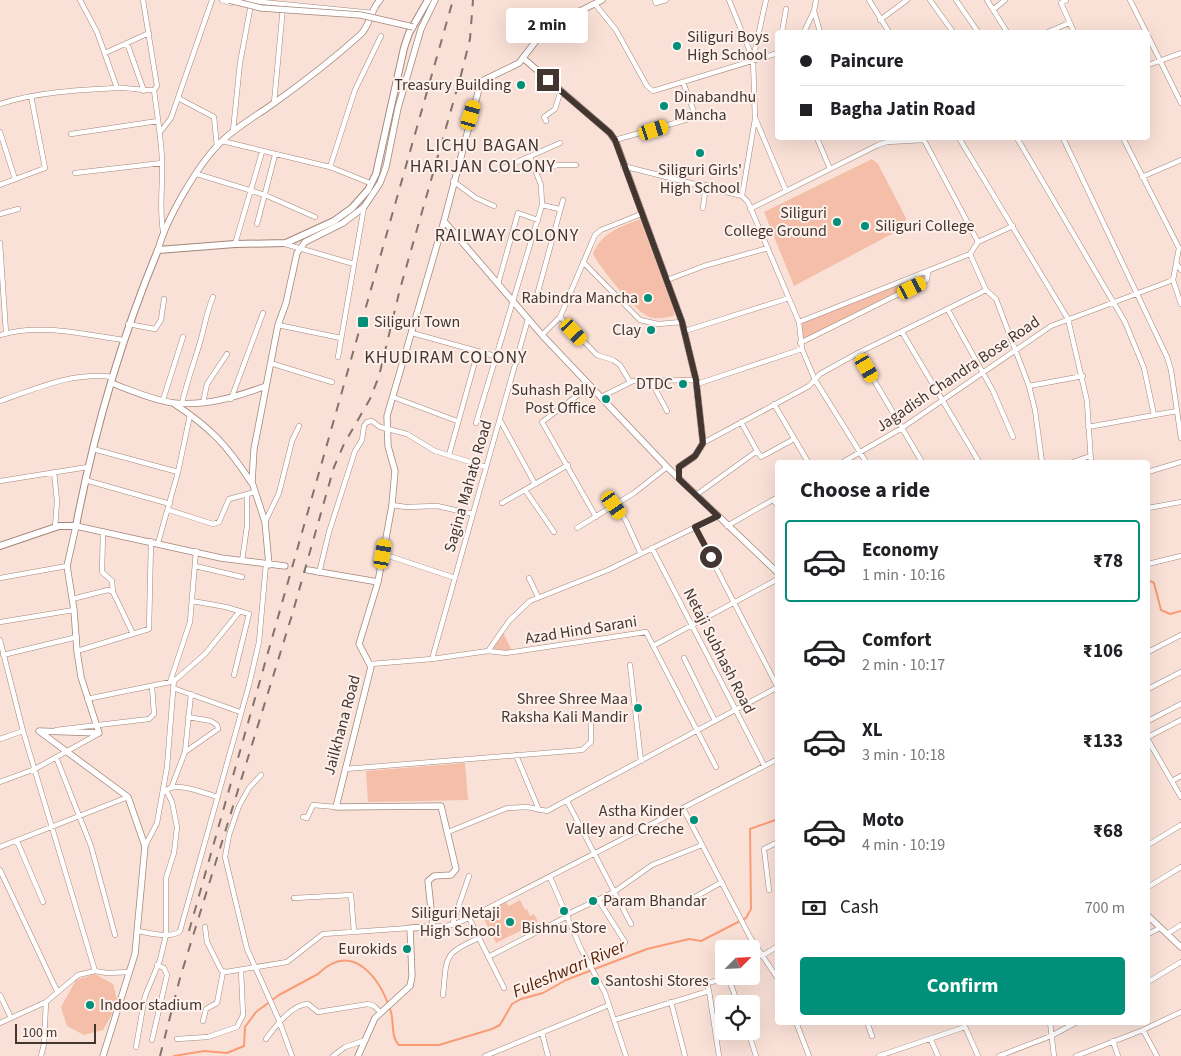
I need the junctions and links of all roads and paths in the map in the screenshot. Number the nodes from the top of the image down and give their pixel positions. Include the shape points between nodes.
1 (80, 0) edge
2 (144, 0) edge
3 (212, 0) edge
4 (222, 0) edge
5 (229, 0) edge
6 (242, 0) edge
7 (428, 0) edge
8 (435, 0) edge
9 (602, 0) edge
10 (655, 0) edge
11 (666, 0) edge
12 (729, 0) edge
13 (766, 0) edge
14 (816, 0) edge
15 (869, 0) edge
16 (906, 0) edge
17 (930, 0) edge
18 (956, 0) edge
19 (987, 0) edge
20 (1005, 0) edge
21 (1066, 0) edge
22 (1130, 0) edge
23 (379, 1) edge
24 (283, 4) junction
25 (595, 4) junction
26 (251, 5) junction
27 (786, 9) dead end
28 (994, 9) junction
29 (283, 10) junction
30 (814, 11) junction
31 (372, 16) junction
32 (880, 20) junction
33 (1069, 23) junction
34 (413, 27) junction
35 (782, 30) edge
36 (805, 30) edge
37 (819, 30) edge
38 (888, 30) edge
39 (952, 30) edge
40 (977, 30) edge
41 (1006, 30) edge
42 (1053, 30) edge
43 (1073, 30) edge
44 (1145, 30) edge
45 (149, 33) junction
46 (381, 36) dead end
47 (1150, 40) edge
48 (127, 43) junction
49 (105, 52) junction
50 (775, 53) edge
51 (1181, 53) edge
52 (523, 58) junction
53 (753, 58) junction
54 (1159, 60) junction
55 (1150, 64) edge
56 (683, 82) junction
57 (117, 88) junction
58 (144, 90) junction
59 (154, 90) junction
60 (560, 90) junction
61 (31, 96) junction
62 (178, 98) junction
63 (274, 103) junction
64 (1181, 103) edge
65 (0, 104) edge
66 (755, 118) junction
67 (158, 121) junction
68 (546, 121) dead end
69 (161, 131) junction
70 (233, 131) junction
71 (0, 132) edge
72 (71, 134) dead end
73 (1, 139) edge
74 (615, 140) junction
75 (818, 140) edge
76 (960, 140) edge
77 (1018, 140) edge
78 (1064, 140) edge
79 (1124, 140) edge
80 (222, 141) junction
81 (887, 142) joint
82 (560, 143) dead end
83 (217, 147) junction
84 (262, 152) junction
85 (275, 155) junction
86 (530, 157) junction
87 (1181, 160) edge
88 (162, 163) junction
89 (576, 165) dead end
90 (623, 166) junction
91 (330, 167) junction
92 (830, 169) junction
93 (499, 170) dead end
94 (536, 172) junction
95 (75, 173) dead end
96 (197, 174) junction
97 (1142, 177) junction
98 (15, 179) junction
99 (454, 181) junction
100 (370, 183) dead end
101 (0, 185) edge
102 (706, 186) junction
103 (786, 191) junction
104 (249, 192) junction
105 (265, 195) junction
106 (742, 196) junction
107 (563, 200) dead end
108 (542, 205) junction
109 (494, 206) dead end
110 (364, 207) junction
111 (703, 208) dead end
112 (18, 209) dead end
113 (559, 209) junction
114 (750, 209) junction
115 (0, 214) edge
116 (641, 214) junction
117 (315, 217) dead end
118 (538, 220) junction
119 (444, 221) junction
120 (257, 224) dead end
121 (1013, 226) junction
122 (163, 231) junction
123 (978, 242) junction
124 (0, 243) edge
125 (235, 244) junction
126 (283, 244) junction
127 (300, 247) junction
128 (768, 248) junction
129 (1180, 248) edge
130 (158, 250) junction
131 (970, 254) junction
132 (584, 262) junction
133 (1176, 263) junction
134 (354, 264) junction
135 (1181, 270) edge
136 (928, 272) junction
137 (667, 280) junction
138 (1173, 280) junction
139 (498, 284) junction
140 (986, 290) junction
141 (1137, 293) junction
142 (212, 297) dead end
143 (789, 298) junction
144 (164, 299) dead end
145 (536, 299) dead end
146 (514, 302) junction
147 (1115, 302) junction
148 (1181, 304) edge
149 (948, 310) junction
150 (263, 313) dead end
151 (560, 316) junction
152 (528, 319) junction
153 (1068, 319) junction
154 (682, 322) junction
155 (799, 322) junction
156 (128, 324) junction
157 (278, 325) junction
158 (685, 331) junction
159 (902, 332) junction
160 (6, 333) junction
161 (412, 333) junction
162 (0, 335) edge
163 (542, 335) junction
164 (183, 337) dead end
165 (341, 338) junction
166 (123, 340) junction
167 (800, 344) junction
168 (1016, 348) junction
169 (802, 349) junction
170 (478, 351) junction
171 (858, 353) junction
172 (227, 354) dead end
173 (498, 356) junction
174 (338, 357) dead end
175 (517, 362) junction
176 (270, 363) junction
177 (982, 372) junction
178 (1083, 376) junction
179 (112, 380) junction
180 (815, 380) junction
181 (652, 381) junction
182 (332, 382) dead end
183 (630, 382) junction
184 (696, 382) junction
185 (266, 386) junction
186 (590, 386) junction
187 (1029, 386) junction
188 (393, 397) junction
189 (600, 397) junction
190 (230, 399) junction
191 (163, 400) junction
192 (942, 400) junction
193 (0, 401) edge
194 (173, 403) junction
195 (182, 403) junction
196 (203, 403) junction
197 (774, 404) junction
198 (667, 411) dead end
199 (1177, 411) junction
200 (190, 415) junction
201 (1154, 415) junction
202 (500, 420) junction
203 (458, 421) junction
204 (741, 422) junction
205 (476, 423) dead end
206 (299, 426) dead end
207 (1088, 427) junction
208 (386, 428) junction
209 (902, 428) junction
210 (1013, 437) dead end
211 (1181, 438) edge
212 (794, 439) junction
213 (703, 443) junction
214 (93, 449) junction
215 (757, 451) junction
216 (860, 453) junction
217 (449, 455) junction
218 (1090, 456) junction
219 (807, 460) edge
220 (847, 460) edge
221 (865, 460) edge
222 (921, 460) edge
223 (977, 460) edge
224 (1042, 460) edge
225 (1078, 460) edge
226 (1091, 460) edge
227 (1181, 462) edge
228 (568, 465) junction
229 (88, 467) junction
230 (486, 467) junction
231 (667, 467) junction
232 (679, 467) junction
233 (1150, 471) edge
234 (54, 472) junction
235 (178, 472) junction
236 (679, 479) junction
237 (84, 480) junction
238 (0, 481) edge
239 (252, 482) junction
240 (535, 484) junction
241 (525, 490) junction
242 (255, 492) junction
243 (247, 494) junction
244 (696, 495) junction
245 (775, 499) edge
246 (1181, 502) edge
247 (502, 503) dead end
248 (392, 505) junction
249 (614, 505) junction
250 (170, 507) junction
251 (1150, 508) edge
252 (473, 514) junction
253 (718, 516) junction
254 (596, 517) junction
255 (265, 522) junction
256 (76, 526) junction
257 (728, 526) junction
258 (695, 527) junction
259 (55, 528) junction
260 (577, 528) dead end
261 (103, 531) junction
262 (554, 532) dead end
263 (151, 541) junction
264 (158, 542) junction
265 (0, 546) edge
266 (652, 548) junction
267 (196, 551) junction
268 (383, 554) junction
269 (641, 554) junction
270 (1181, 556) edge
271 (242, 560) junction
272 (1150, 564) edge
273 (268, 565) junction
274 (67, 566) junction
275 (195, 566) junction
276 (285, 566) dead end
277 (308, 570) dead end
278 (775, 570) edge
279 (319, 573) junction
280 (242, 577) dead end
281 (0, 578) edge
282 (455, 578) junction
283 (529, 578) dead end
284 (378, 582) junction
285 (775, 582) edge
286 (113, 592) junction
287 (538, 597) junction
288 (72, 599) junction
289 (192, 601) junction
290 (734, 603) junction
291 (74, 610) junction
292 (240, 611) junction
293 (0, 622) edge
294 (692, 626) junction
295 (133, 634) junction
296 (1181, 635) edge
297 (77, 637) junction
298 (0, 640) edge
299 (653, 646) junction
300 (77, 651) junction
301 (488, 651) junction
302 (1150, 651) edge
303 (3, 655) junction
304 (684, 658) dead end
305 (432, 659) junction
306 (371, 664) junction
307 (630, 665) dead end
308 (6, 668) junction
309 (0, 670) edge
310 (1181, 672) edge
311 (234, 675) dead end
312 (174, 679) junction
313 (775, 684) edge
314 (152, 686) junction
315 (173, 688) junction
316 (1150, 688) edge
317 (775, 689) edge
318 (191, 694) junction
319 (87, 699) junction
320 (1181, 704) edge
321 (736, 710) junction
322 (240, 712) junction
323 (188, 717) junction
324 (715, 720) junction
325 (1150, 720) edge
326 (1181, 720) edge
327 (592, 723) dead end
328 (23, 731) junction
329 (698, 731) junction
330 (39, 732) junction
331 (99, 733) junction
332 (1150, 737) edge
333 (0, 739) edge
334 (1150, 742) edge
335 (185, 752) junction
336 (516, 755) junction
337 (56, 757) junction
338 (641, 760) junction
339 (775, 760) edge
340 (764, 766) junction
341 (716, 767) dead end
342 (35, 769) junction
343 (344, 769) junction
344 (261, 774) dead end
345 (1181, 776) edge
346 (1172, 781) junction
347 (0, 782) edge
348 (172, 786) junction
349 (166, 790) junction
350 (160, 797) junction
351 (218, 797) junction
352 (1181, 797) edge
353 (128, 798) junction
354 (567, 801) junction
355 (336, 806) junction
356 (683, 808) junction
357 (539, 810) junction
358 (81, 817) junction
359 (303, 817) dead end
360 (1181, 825) edge
361 (52, 828) junction
362 (448, 832) junction
363 (18, 841) junction
364 (775, 844) edge
365 (1150, 844) edge
366 (702, 845) junction
367 (146, 846) junction
368 (0, 847) edge
369 (593, 853) junction
370 (1181, 867) edge
371 (0, 870) edge
372 (469, 876) dead end
373 (550, 877) junction
374 (2, 881) edge
375 (722, 882) junction
376 (1150, 886) edge
377 (769, 890) dead end
378 (614, 892) junction
379 (294, 898) dead end
380 (599, 901) junction
381 (43, 902) dead end
382 (672, 906) dead end
383 (568, 915) junction
384 (469, 918) junction
385 (1150, 918) edge
386 (631, 924) dead end
387 (452, 925) junction
388 (1181, 925) edge
389 (205, 927) dead end
390 (433, 927) junction
391 (410, 928) junction
392 (1160, 928) junction
393 (138, 931) junction
394 (354, 932) junction
395 (1150, 933) edge
396 (166, 934) junction
397 (1167, 934) junction
398 (115, 935) dead end
399 (479, 938) junction
400 (626, 942) dead end
401 (1181, 947) edge
402 (775, 948) edge
403 (762, 956) junction
404 (488, 957) junction
405 (1181, 962) edge
406 (157, 965) junction
407 (255, 968) junction
408 (241, 970) junction
409 (96, 971) junction
410 (130, 972) junction
411 (223, 972) junction
412 (775, 975) edge
413 (1150, 981) edge
414 (504, 988) dead end
415 (57, 991) junction
416 (709, 991) junction
417 (0, 995) edge
418 (443, 995) dead end
419 (734, 995) edge
420 (46, 1002) junction
421 (671, 1002) junction
422 (609, 1005) junction
423 (382, 1010) junction
424 (1181, 1012) edge
425 (11, 1018) junction
426 (614, 1020) junction
427 (203, 1021) dead end
428 (0, 1022) edge
429 (280, 1024) junction
430 (797, 1025) edge
431 (868, 1025) edge
432 (964, 1025) edge
433 (1050, 1025) edge
434 (1071, 1025) edge
435 (1143, 1030) junction
436 (542, 1033) junction
437 (872, 1036) dead end
438 (1051, 1036) junction
439 (177, 1039) dead end
440 (266, 1039) dead end
441 (152, 1040) dead end
442 (751, 1040) edge
443 (930, 1040) junction
444 (363, 1041) junction
445 (1113, 1041) junction
446 (136, 1047) dead end
447 (41, 1056) edge
448 (103, 1056) edge
449 (292, 1056) edge
450 (333, 1056) edge
451 (358, 1056) edge
452 (485, 1056) edge
453 (548, 1056) edge
454 (626, 1056) edge
455 (685, 1056) edge
456 (719, 1056) edge
457 (756, 1056) edge
458 (809, 1056) edge
459 (879, 1056) edge
460 (938, 1056) edge
461 (978, 1056) edge
462 (999, 1056) edge
463 (1054, 1056) edge
464 (1076, 1056) edge
465 (1118, 1056) edge
466 (1156, 1056) edge

1 - 49 street
2 - 45 street
3 - 62 street
4 - 26 street
5 - 34 street, bridge via 261,8 361,15
6 - 26 street
7 - 34 main road
8 - 110 street via 421,29 383,176
9 - 25 street, Jailkhana Road
10 - 11 street via 656,4
12 - 53 street
13 - 53 street
14 - 30 street
15 - 32 street
16 - 32 street
17 - 39 street
18 - 40 street
19 - 28 street
20 - 28 street
21 - 33 street via 1061,3
22 - 44 street
23 - 31 street
24 - 26 street
24 - 29 street
24 - 31 street
25 - 52 street, Jailkhana Road via 552,25
25 - 56 street via 616,30 650,89 655,91
26 - 29 street
26 - 70 street via 240,63
27 - 35 street
28 - 41 street
29 - 31 street
29 - 63 street
30 - 36 street
30 - 37 street
31 - 63 street via 358,37
32 - 38 street
33 - 42 street
33 - 43 street
34 - 126 main road via 404,48 379,166 372,182 363,197 346,213
45 - 48 street
45 - 59 street via 157,86
46 - 91 street via 355,90
47 - 54 street
48 - 49 street
48 - 58 street
49 - 57 street
50 - 53 street
51 - 54 street
52 - 60 street
52 - 99 street, Jailkhana Road via 511,68 484,80 480,86
53 - 56 street
53 - 66 street
54 - 55 street
54 - 64 street
56 - 74 street via 696,117
57 - 58 street
57 - 61 street
58 - 59 street
59 - 67 street
60 - 68 street via 555,109 544,117
60 - 74 street
61 - 65 street
61 - 98 street via 45,168
62 - 69 street via 172,118
62 - 83 street via 214,118
63 - 70 street
66 - 103 street
66 - 106 street
67 - 69 street
67 - 72 street
69 - 88 street
70 - 80 street
71 - 73 street
73 - 98 street
74 - 90 street
75 - 92 street
76 - 121 street
77 - 147 street
78 - 141 street
79 - 97 street
80 - 83 street
80 - 84 street
81 - 92 street
81 - 123 street via 924,140
82 - 86 street
83 - 96 street
84 - 85 street
84 - 104 street
85 - 91 street
85 - 105 street
86 - 93 street
86 - 94 street
87 - 97 street
88 - 95 street
88 - 122 street via 160,212
89 - 94 street via 557,165
90 - 102 street
90 - 116 street
91 - 100 street
92 - 103 street
94 - 108 street via 542,190
96 - 104 street
96 - 122 street
97 - 129 street
98 - 101 street
99 - 109 street via 476,198
99 - 119 street, Jailkhana Road
102 - 106 street
102 - 111 street
103 - 114 street
104 - 105 street
104 - 125 street
105 - 117 street
105 - 120 street
106 - 114 street
107 - 113 street
108 - 113 street
108 - 118 street
110 - 127 street via 343,224
110 - 134 street
112 - 115 street
113 - 145 street
114 - 128 street
116 - 132 street via 598,232
116 - 137 street
118 - 139 street via 518,213
118 - 146 street
119 - 139 street
119 - 161 street, Jailkhana Road
121 - 123 street
121 - 153 street
122 - 130 street
123 - 131 street
124 - 160 street
125 - 126 main road
125 - 130 main road
126 - 127 street
127 - 134 street
127 - 157 street
128 - 137 street
128 - 143 street
129 - 133 street
130 - 156 main road
131 - 136 street
131 - 140 street
132 - 151 street
132 - 154 street via 640,320 658,324
133 - 135 street
133 - 138 street
134 - 165 street
136 - 155 street
136 - 167 street via 928,280
137 - 154 street
138 - 141 street, Jagadish Chandra Bose Road
138 - 148 street
139 - 146 street
140 - 149 street
140 - 168 street via 996,299
141 - 147 street, Jagadish Chandra Bose Road
141 - 199 street via 1169,363
142 - 195 street
143 - 155 street
143 - 158 street
144 - 156 street via 155,329
146 - 152 street
146 - 173 street
147 - 153 street, Jagadish Chandra Bose Road
147 - 201 street via 1144,368
149 - 159 street
149 - 177 street
150 - 190 street
151 - 163 street
151 - 183 street via 597,355 620,365
152 - 163 street
152 - 175 street, Sagina Mahato Road
153 - 168 street, Jagadish Chandra Bose Road
153 - 178 street
154 - 158 street
155 - 167 street
156 - 166 main road
157 - 165 street
157 - 176 street
158 - 184 street
159 - 171 street
159 - 192 street
160 - 162 street
160 - 166 street via 24,329 57,330
161 - 170 street
161 - 188 street, Jailkhana Road
163 - 186 street
164 - 191 street
165 - 174 street
166 - 179 main road
167 - 169 street
168 - 177 street, Jagadish Chandra Bose Road
168 - 187 street
169 - 180 street
169 - 184 street
170 - 173 street
170 - 203 street
171 - 180 street
171 - 209 street
172 - 196 street via 207,384
173 - 175 street
173 - 205 street
175 - 202 street, Sagina Mahato Road
176 - 182 street
176 - 185 street
177 - 192 street, Jagadish Chandra Bose Road
177 - 210 street
178 - 187 street
178 - 207 street
179 - 191 street
179 - 193 street via 91,375 65,378
179 - 214 main road
180 - 197 street
180 - 216 street
181 - 183 street
181 - 184 street
181 - 198 street
183 - 189 street
184 - 213 street
185 - 190 street
185 - 239 street via 254,449
186 - 189 street
186 - 228 street via 542,422
187 - 224 street
188 - 203 street
188 - 208 street, Jailkhana Road
189 - 231 street
190 - 196 street
191 - 194 street
192 - 209 street, Jagadish Chandra Bose Road
192 - 223 street
194 - 195 street
194 - 200 street
195 - 196 street
197 - 204 street
197 - 212 street
199 - 201 street
199 - 211 street
200 - 235 street
200 - 239 street via 219,437
201 - 207 street
202 - 230 street, Sagina Mahato Road
202 - 240 street
203 - 217 street
204 - 213 street
204 - 215 street
206 - 255 street via 279,493
207 - 218 street
208 - 217 street via 407,434 435,451
208 - 248 street, Jailkhana Road via 395,471
208 - 279 street via 372,421 365,424 329,532
209 - 216 street, Jagadish Chandra Bose Road
209 - 222 street
212 - 215 street via 761,457
212 - 219 street
213 - 232 street via 695,456
214 - 229 main road
214 - 235 street
215 - 244 street
216 - 220 street, Jagadish Chandra Bose Road
216 - 221 street
217 - 230 street
218 - 225 street
218 - 226 street
227 - 233 street
228 - 240 street
228 - 254 street
229 - 234 street
229 - 237 main road
230 - 252 street, Sagina Mahato Road
231 - 232 street
231 - 236 street
231 - 249 street via 634,494
232 - 236 street
234 - 238 street
234 - 259 street
235 - 250 street
236 - 244 street
237 - 250 street
237 - 256 main road
239 - 242 street
240 - 241 street
241 - 247 street
241 - 262 street
242 - 243 street
242 - 255 street
243 - 250 street via 229,498 219,522 213,524
243 - 271 street
244 - 253 street
245 - 257 street
246 - 251 street
248 - 252 street via 437,506
248 - 268 street, Jailkhana Road
249 - 254 street
249 - 269 street
250 - 264 street
252 - 282 street, Sagina Mahato Road
253 - 257 street
253 - 258 street
254 - 260 street
255 - 273 street
256 - 259 main road
256 - 261 street
256 - 274 street
257 - 278 street
258 - 266 street
258 - 290 street
259 - 265 main road
261 - 263 street
261 - 286 street via 102,572 112,581
263 - 264 street
263 - 295 street via 149,628
264 - 267 street
266 - 269 street
266 - 294 street, Netaji Subhash Road
267 - 271 street
267 - 275 street
268 - 282 street
268 - 284 street, Jailkhana Road
269 - 287 street
270 - 272 street
271 - 273 street
273 - 276 street
273 - 322 street via 259,642
274 - 281 street
274 - 288 street
275 - 280 street
275 - 289 street
277 - 279 street
279 - 284 street
282 - 305 street, Sagina Mahato Road
283 - 287 street
284 - 306 street, Jailkhana Road via 359,644
285 - 290 street
286 - 288 street via 108,590
286 - 295 street
287 - 301 street via 520,610
288 - 291 street
289 - 292 street
289 - 312 street via 190,622
290 - 294 street
290 - 313 street
291 - 293 street
291 - 297 street
292 - 311 street via 249,614
292 - 312 street via 205,654
294 - 299 street
294 - 321 street, Netaji Subhash Road
295 - 300 street
296 - 302 street
297 - 300 street
297 - 303 street
298 - 303 street
299 - 301 street, Azad Hind Sarani via 644,632 506,654
299 - 329 street, Azad Hind Sarani
300 - 319 street
301 - 305 street
303 - 308 street
304 - 324 street
305 - 306 street
306 - 343 street, Jailkhana Road
307 - 338 street
308 - 309 street
308 - 328 street
310 - 316 street
312 - 314 street
312 - 315 street
314 - 319 street
314 - 330 street via 154,714 148,719
315 - 318 street
315 - 350 street via 166,768
317 - 321 street
318 - 322 street
318 - 323 street
319 - 331 street
320 - 325 street
321 - 324 street
321 - 340 street, Netaji Subhash Road
322 - 351 street
323 - 335 street
323 - 335 street via 211,722 218,729
324 - 329 street
326 - 332 street
327 - 336 street via 591,742 585,749
328 - 333 street
328 - 342 street
329 - 338 street
329 - 341 street, Azad Hind Sarani
330 - 331 street
330 - 353 street
331 - 337 street
334 - 346 street
335 - 348 street
336 - 343 street
336 - 357 street
337 - 342 street
337 - 358 street
338 - 354 street
339 - 340 street
340 - 356 street
342 - 347 street
342 - 361 street
343 - 355 street, Jailkhana Road
344 - 407 street via 241,801 225,852 243,934
345 - 346 street
346 - 352 street
348 - 349 street
348 - 351 street
349 - 350 street
349 - 396 street via 177,827 174,853 166,878
350 - 367 street via 155,830
351 - 396 street via 180,930
353 - 358 street
353 - 367 street
354 - 357 street via 547,811
354 - 369 street
355 - 359 street via 313,805 308,818
355 - 362 street via 437,805 443,809
356 - 366 street
356 - 369 street
357 - 362 street via 507,808
358 - 361 street
358 - 398 street
360 - 365 street
361 - 363 street
361 - 409 street
362 - 390 street via 456,869 451,875 434,876 428,881
363 - 368 street
363 - 381 street
364 - 377 street via 764,849
366 - 375 street
366 - 378 street via 645,869
367 - 393 street
369 - 373 street
369 - 378 street
370 - 376 street
371 - 374 street
372 - 387 street
373 - 383 street
373 - 384 street
374 - 415 street
375 - 382 street
375 - 403 street
378 - 380 street
378 - 386 street
379 - 394 street via 351,895
380 - 383 street
380 - 400 street
383 - 404 street
383 - 422 street
384 - 387 street
384 - 399 street
385 - 392 street
387 - 390 street
388 - 397 street
389 - 411 street via 207,942
390 - 391 street
391 - 394 street
391 - 423 street via 412,981
392 - 395 street
392 - 397 street
393 - 396 street
393 - 410 street
394 - 407 street via 320,935 292,960
396 - 406 street
397 - 401 street
399 - 404 street
399 - 418 street via 448,955
402 - 403 street
403 - 412 street
404 - 414 street
405 - 413 street
406 - 441 street via 164,968 167,975
406 - 446 street via 145,996
407 - 408 street
407 - 429 street
408 - 411 street
408 - 439 street via 243,1015 237,1027 208,1037
409 - 410 street
409 - 415 street via 78,975
410 - 448 street
411 - 427 street via 217,1004 206,1008
415 - 420 street
416 - 419 street via 707,982 728,980
416 - 421 street
416 - 456 street
417 - 425 street
420 - 425 street
420 - 447 street
421 - 426 street
421 - 455 street
422 - 426 street
422 - 436 street
423 - 429 street via 363,1004 318,1012 305,1004
423 - 444 street
424 - 435 street
425 - 428 street
426 - 454 street
429 - 440 street
429 - 449 street
430 - 458 street
431 - 437 street
432 - 443 street
432 - 461 street
433 - 438 street
434 - 438 street
435 - 445 street
435 - 466 street
436 - 452 street
436 - 453 street
438 - 462 street
438 - 463 street
442 - 457 street
443 - 459 street
443 - 460 street
444 - 450 street
444 - 451 street
445 - 464 street
445 - 465 street

